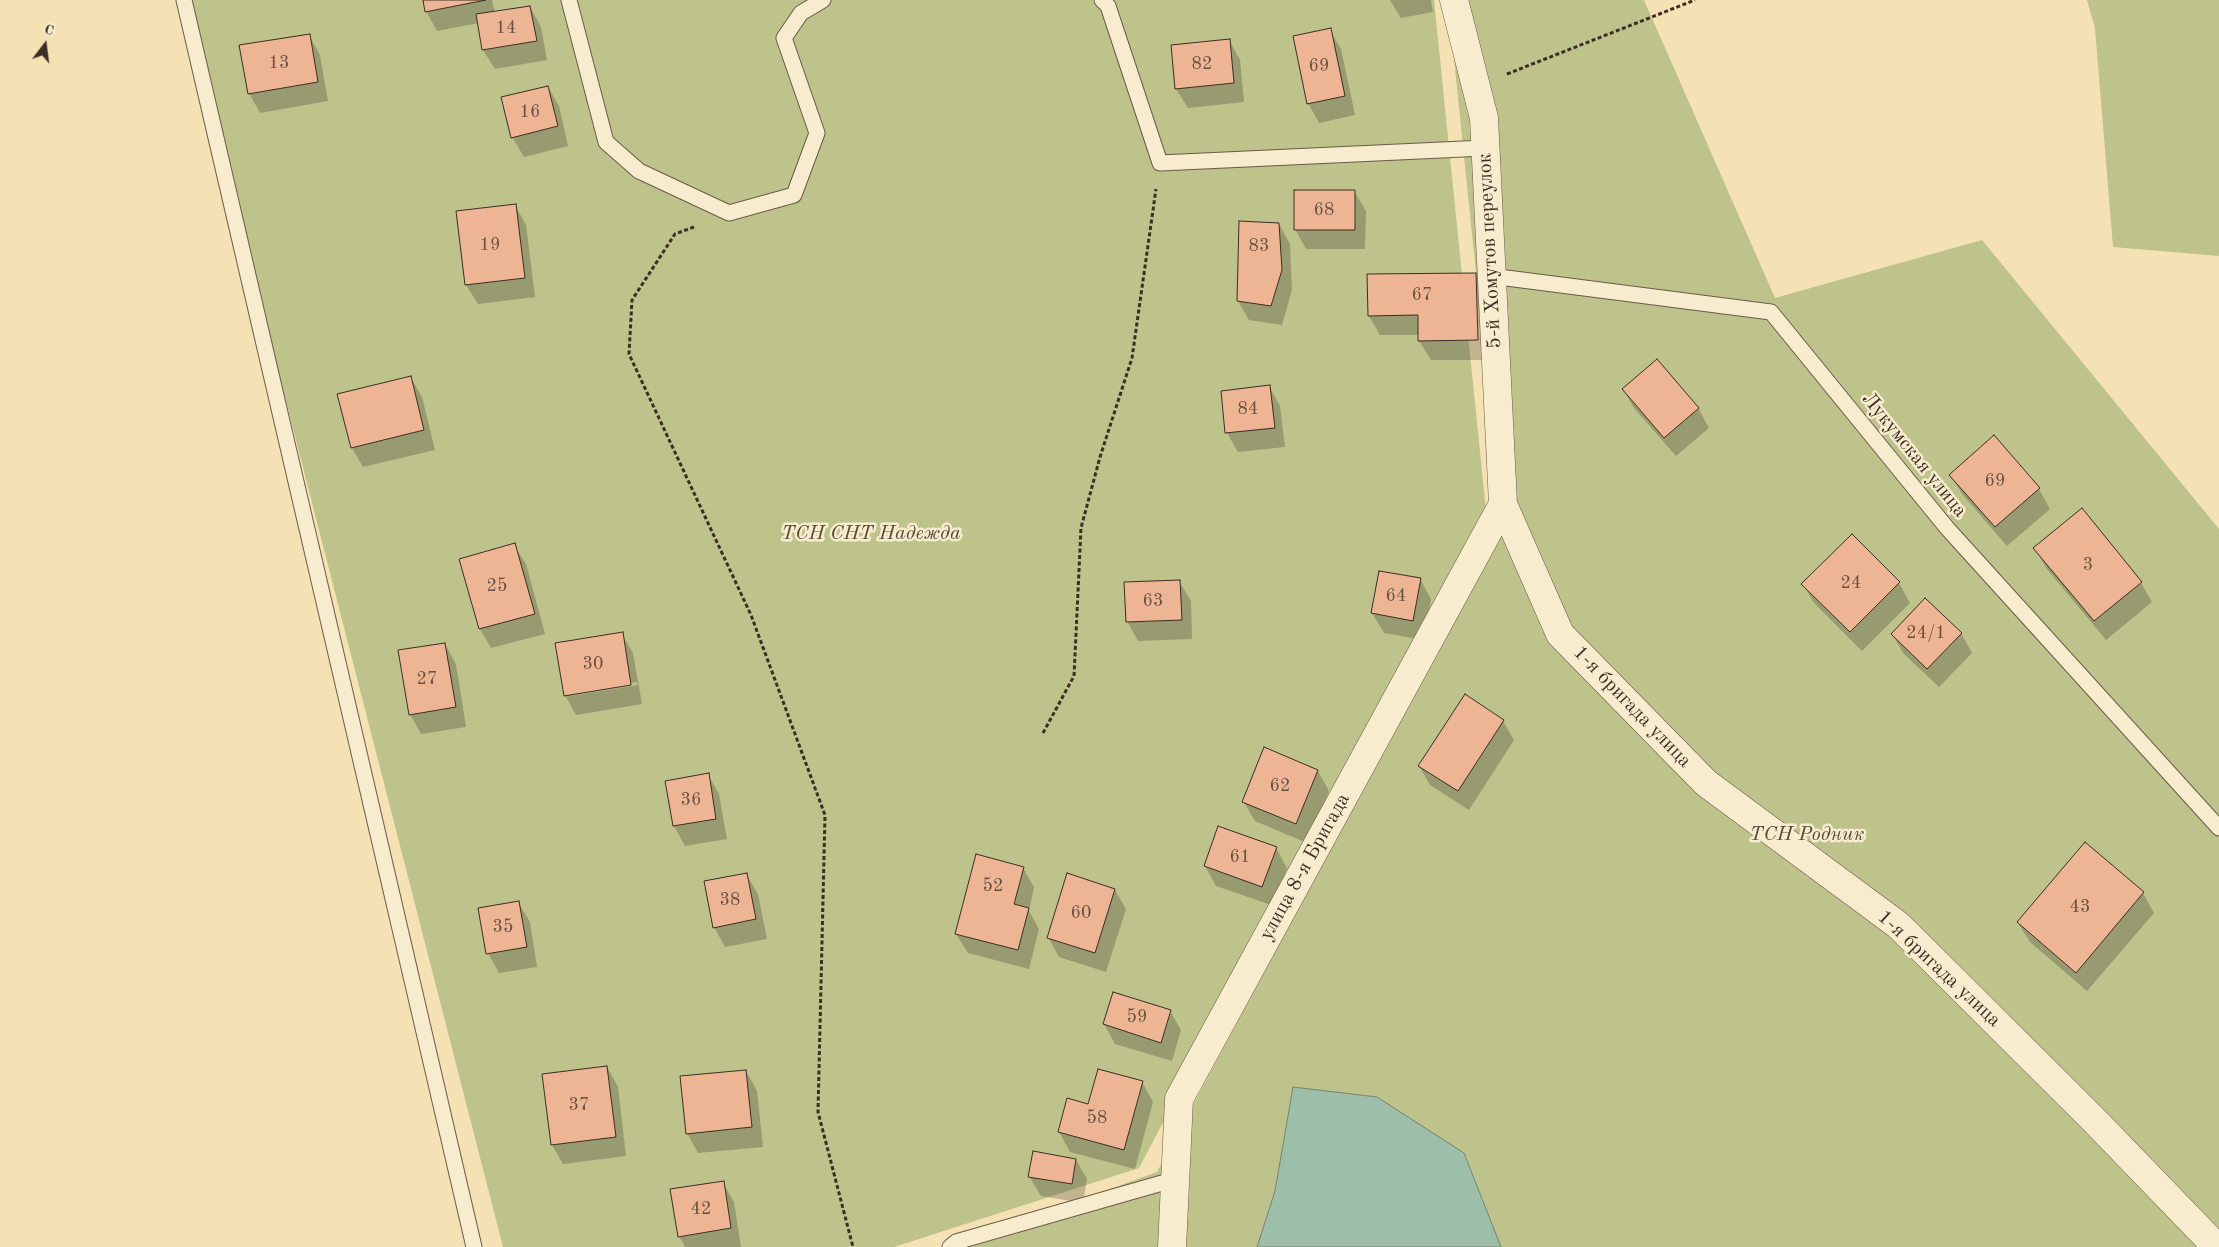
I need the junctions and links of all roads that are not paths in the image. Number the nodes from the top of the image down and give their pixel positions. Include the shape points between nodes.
1 (184, 0) edge
2 (569, 0) edge
3 (824, 0) edge
4 (1102, 0) edge
5 (1454, 0) edge
6 (1485, 148) junction
7 (1492, 276) junction
8 (1503, 504) junction
9 (2219, 828) edge
10 (1176, 1179) junction
11 (2203, 1244) edge
12 (474, 1247) edge
13 (950, 1247) edge
14 (1172, 1247) edge

1 - 12 lane
2 - 3 lane via 606,142 639,171 729,213 794,196 818,133 784,38 801,13
4 - 6 lane via 1108,6 1160,163
5 - 6 street, 5-й Хомутов переулок via 1484,118
6 - 7 street, 5-й Хомутов переулок
7 - 8 street, 5-й Хомутов переулок
7 - 9 lane, Лукумская улица via 1771,312 1947,528
8 - 10 street, улица 8-я Бригада via 1179,1099
8 - 11 street, 1-я бригада улица via 1560,634 1706,783 1898,925 2093,1119
10 - 13 lane via 956,1242
10 - 14 street, улица 8-я Бригада

